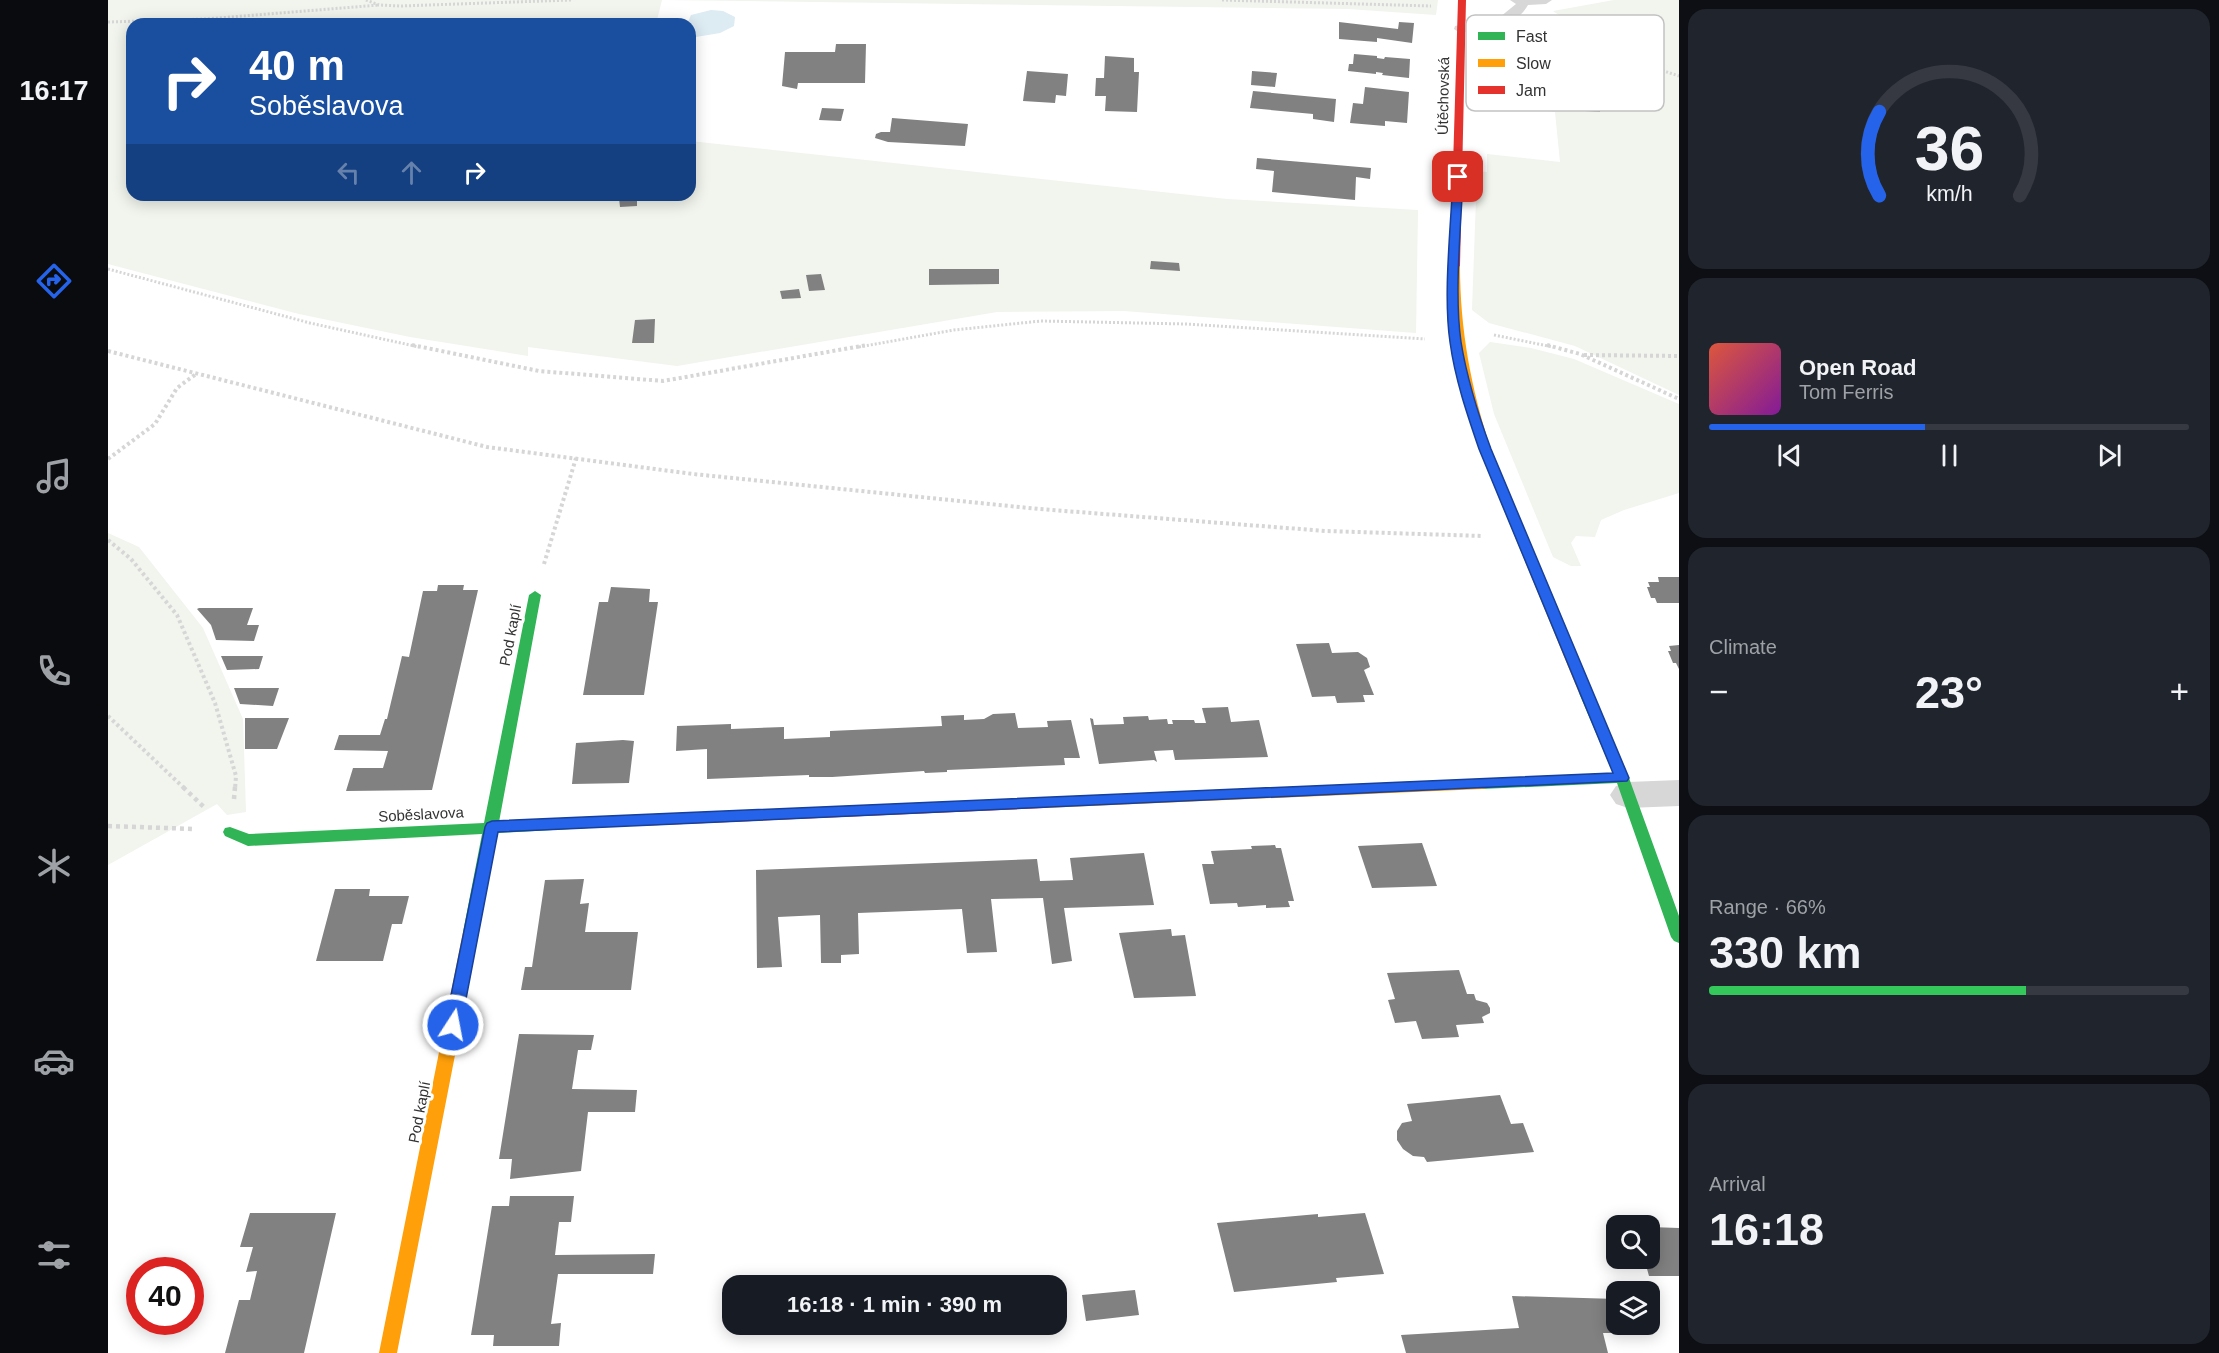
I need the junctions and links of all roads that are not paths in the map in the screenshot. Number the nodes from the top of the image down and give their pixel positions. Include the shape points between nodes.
1 (1546, 0) edge
2 (1520, 1) edge
3 (1462, 3) edge
4 (1515, 15) edge
5 (1466, 28) edge
6 (1460, 29) junction
7 (535, 595) road end
8 (1625, 786) junction
9 (1679, 793) edge
10 (492, 827) junction
11 (230, 832) road end
12 (1679, 937) edge
13 (387, 1353) edge

1 - 2 lane
2 - 4 lane
3 - 6 street, Útěchovská
5 - 6 lane
6 - 8 street, Útěchovská via 1455,335 1467,399
7 - 10 street, Pod kaplí
8 - 9 street
8 - 10 street, Soběslavova
8 - 12 street, Útěchovská
10 - 11 street, Soběslavova via 248,840
10 - 13 street, Pod kaplí

